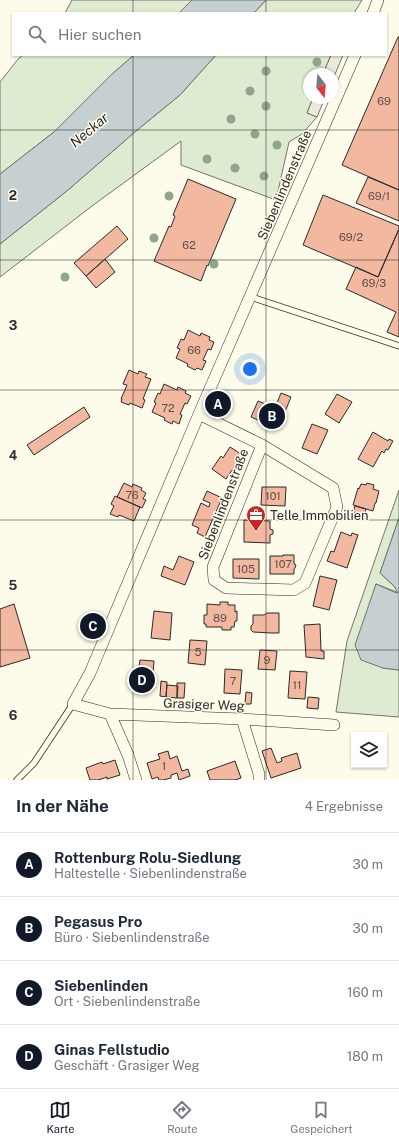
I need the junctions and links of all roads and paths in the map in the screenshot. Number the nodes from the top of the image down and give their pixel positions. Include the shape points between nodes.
1 (378, 0) edge
2 (373, 12) edge
3 (355, 56) edge
4 (251, 297) junction
5 (399, 346) edge
6 (199, 414) junction
7 (262, 445) junction
8 (73, 704) junction
9 (110, 714) junction
10 (242, 719) junction
11 (334, 725) dead end
12 (17, 780) edge
13 (136, 780) edge
14 (259, 780) edge

1 - 2 street
3 - 4 street, Siebenlindenstraße
4 - 5 lane
4 - 6 street, Siebenlindenstraße
6 - 7 street, Siebenlindenstraße
6 - 8 street, Siebenlindenstraße via 90,674
7 - 7 street, Siebenlindenstraße via 334,488 337,506 305,583 294,590 226,588 214,580 213,567
8 - 9 street, Grasiger Weg
8 - 12 lane via 34,763
9 - 10 street, Grasiger Weg
9 - 13 street
10 - 11 street, Grasiger Weg
10 - 14 street

